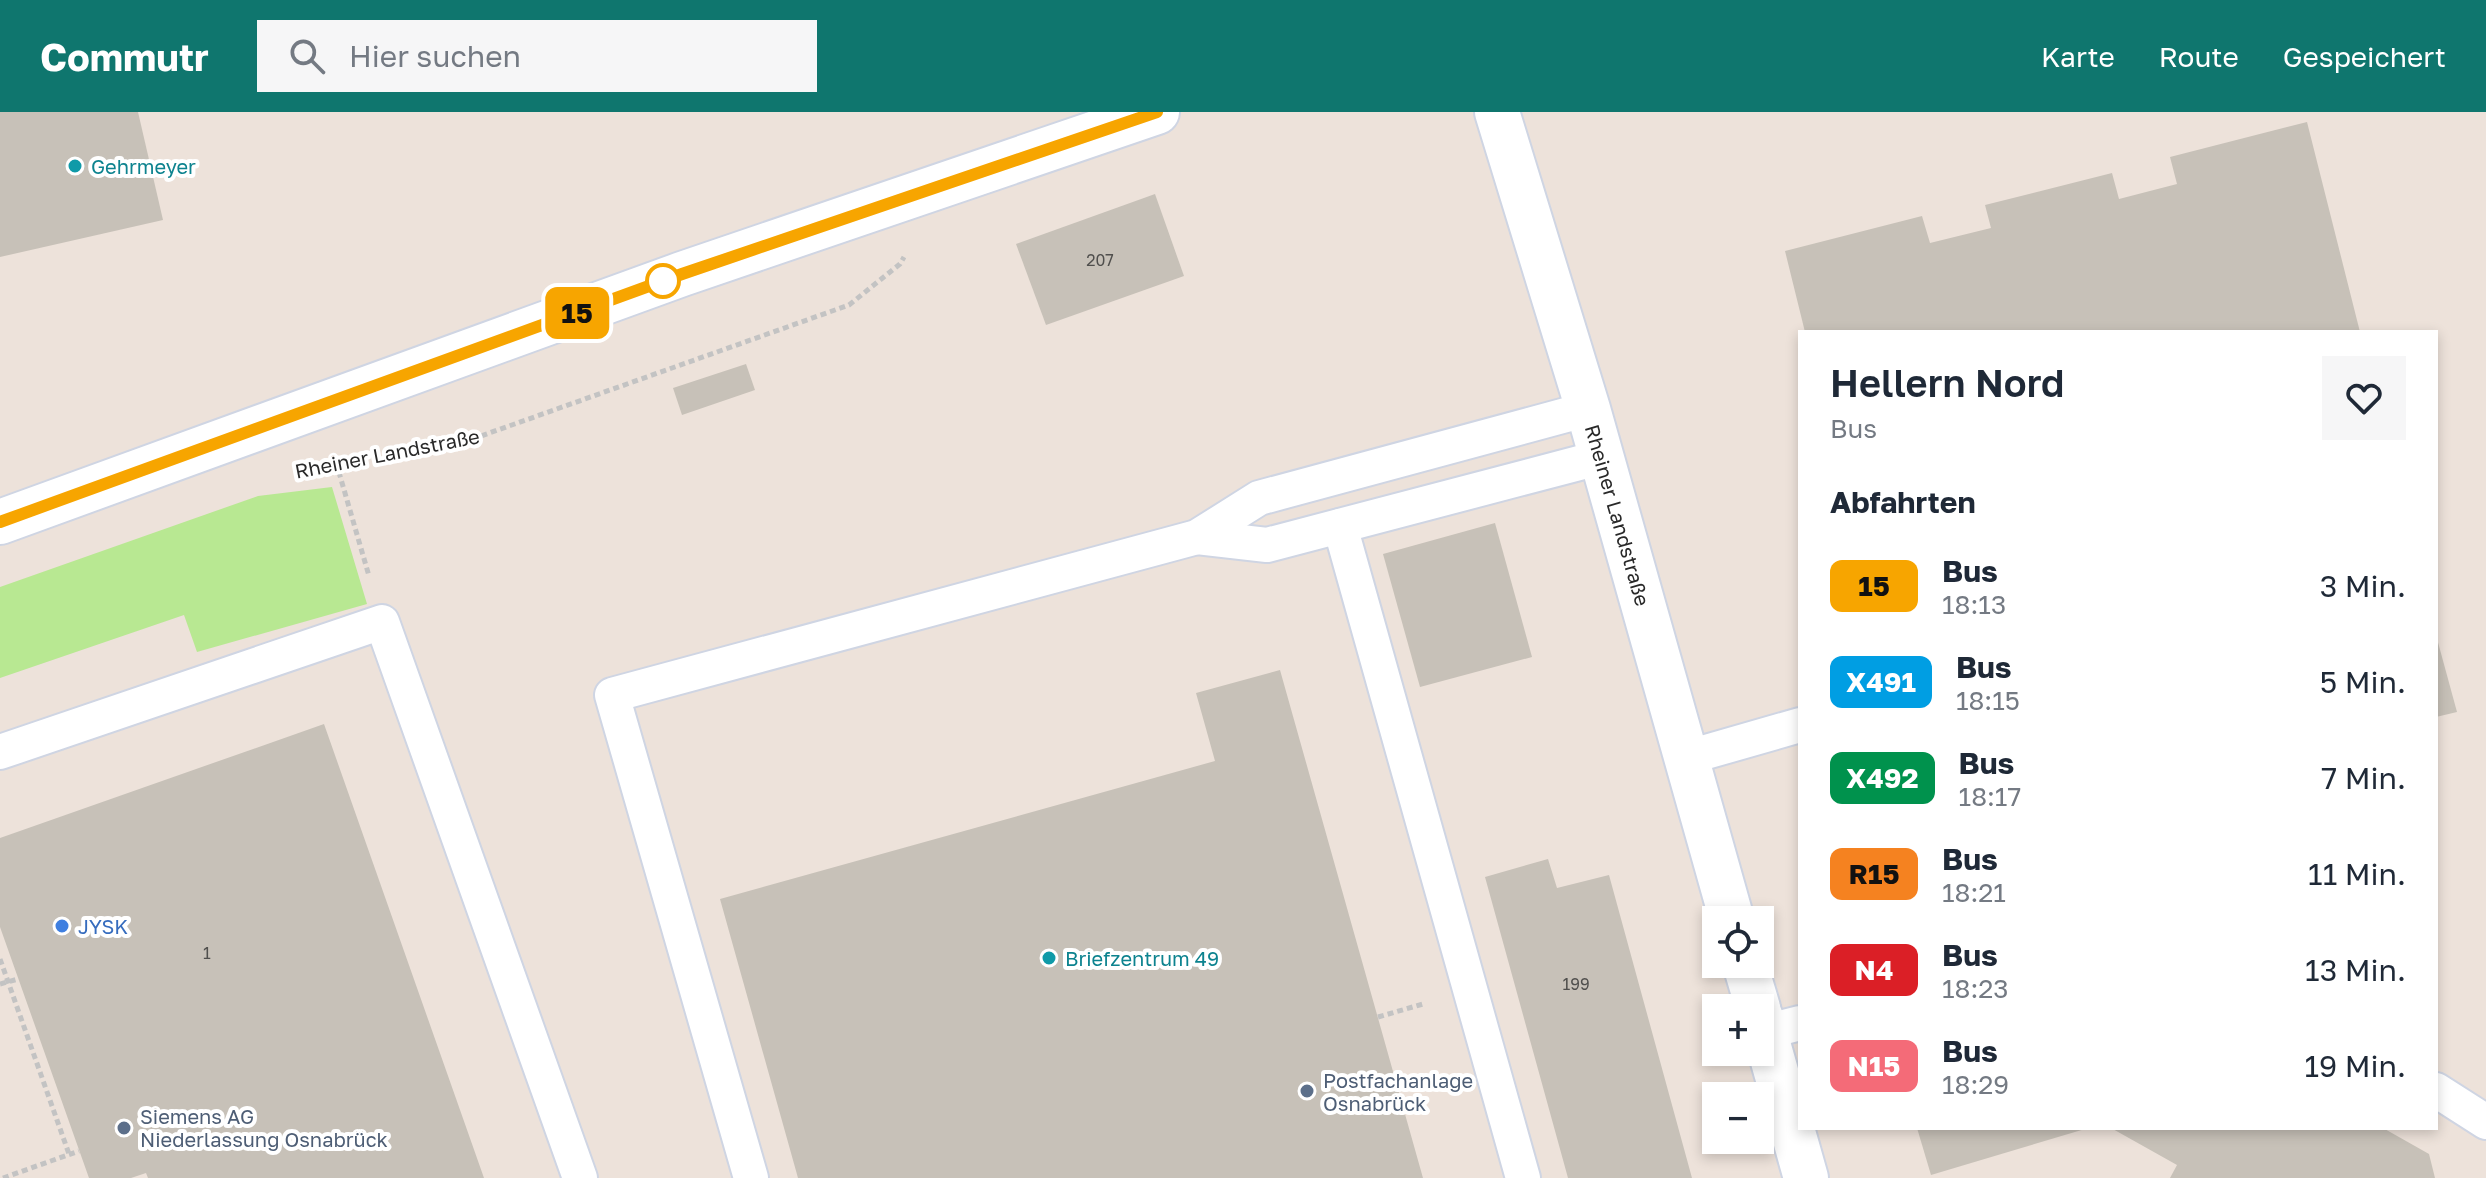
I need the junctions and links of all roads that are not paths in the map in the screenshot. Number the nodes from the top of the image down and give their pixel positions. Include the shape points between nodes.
1 (1157, 112) edge
2 (1497, 112) edge
3 (1588, 409) junction
4 (1602, 457) junction
5 (0, 522) edge
6 (1340, 526) junction
7 (1197, 537) junction
8 (1798, 726) edge
9 (0, 752) edge
10 (1685, 758) junction
11 (1728, 906) edge
12 (1774, 1034) edge
13 (2438, 1091) edge
14 (2486, 1122) edge
15 (580, 1178) edge
16 (751, 1178) edge
17 (1523, 1178) edge
18 (1806, 1178) edge

1 - 5 street via 682,274
2 - 3 street, Rheiner Landstraße
3 - 4 street, Rheiner Landstraße
3 - 7 lane via 1259,498
4 - 6 lane
4 - 10 street, Rheiner Landstraße
6 - 7 lane via 1267,545
6 - 17 lane
7 - 16 lane via 612,695
8 - 10 lane
9 - 15 lane via 382,622
10 - 11 street, Rheiner Landstraße
12 - 18 street
13 - 14 lane

